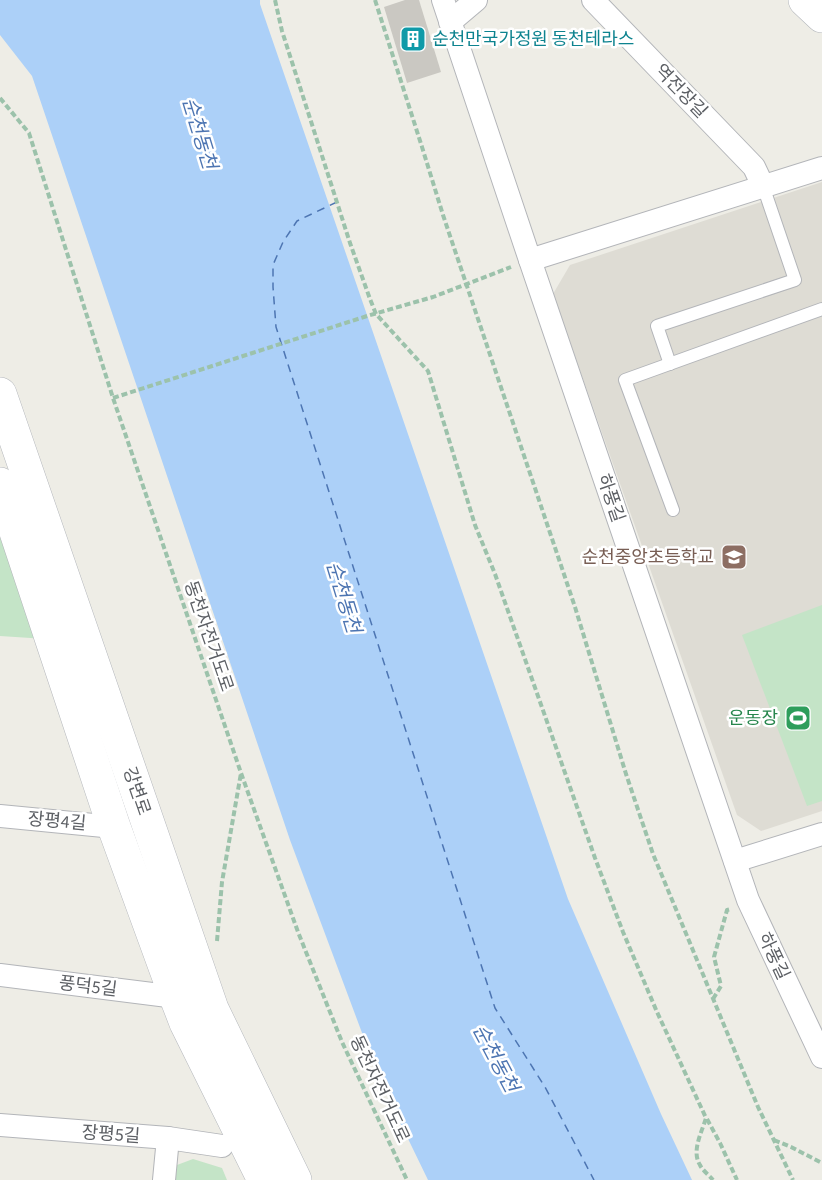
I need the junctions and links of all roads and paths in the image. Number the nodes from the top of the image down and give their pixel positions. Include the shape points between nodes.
1 (275, 0) edge
2 (375, 0) edge
3 (443, 0) edge
4 (476, 0) edge
5 (593, 0) edge
6 (805, 0) edge
7 (822, 16) edge
8 (450, 22) junction
9 (0, 98) edge
10 (822, 168) edge
11 (763, 186) junction
12 (530, 260) junction
13 (466, 284) junction
14 (822, 309) edge
15 (376, 314) junction
16 (670, 364) junction
17 (0, 393) edge
18 (113, 398) junction
19 (1, 492) edge
20 (673, 510) dead end
21 (242, 773) junction
22 (0, 816) edge
23 (114, 827) junction
24 (822, 834) edge
25 (735, 861) junction
26 (748, 900) junction
27 (216, 951) dead end
28 (0, 975) edge
29 (712, 999) junction
30 (191, 1010) junction
31 (814, 1020) edge
32 (822, 1057) edge
33 (706, 1118) junction
34 (0, 1125) edge
35 (168, 1138) junction
36 (774, 1140) junction
37 (222, 1146) junction
38 (822, 1163) edge
39 (164, 1180) edge
40 (240, 1180) edge
41 (264, 1180) edge
42 (295, 1180) edge
43 (317, 1180) edge
44 (407, 1180) edge
45 (713, 1180) edge
46 (737, 1180) edge
47 (793, 1180) edge

1 - 15 path via 350,243
2 - 13 path
3 - 8 street, 하풍길
4 - 8 street
5 - 11 street, 역전장길 via 754,167
6 - 7 main road
8 - 12 street, 하풍길
9 - 18 path, 동천자전거도로 via 29,134
10 - 11 street
11 - 12 street
11 - 16 lane via 795,280 657,326
12 - 13 path
12 - 25 street, 하풍길
13 - 15 path
13 - 29 path via 650,845
14 - 16 lane
15 - 18 path
15 - 33 path via 428,370 475,525 595,858 623,932
16 - 20 lane via 625,380
17 - 30 main road, 강변로
18 - 21 path, 동천자전거도로
19 - 23 main road, 강변로
21 - 27 path via 222,882
21 - 44 path, 동천자전거도로 via 342,1042
22 - 23 street, 장평4길
23 - 30 main road, 강변로
24 - 25 street
25 - 26 street, 하풍길
26 - 29 path via 727,910 714,957 721,986
26 - 31 street, 하풍길
28 - 30 street, 풍덕5길
29 - 36 path
30 - 37 main road via 197,1088
30 - 41 main road, 강변로
30 - 42 main road, 강변로
30 - 43 main road via 261,1067
31 - 32 street, 하풍길
33 - 45 path via 696,1157
33 - 46 path
34 - 35 street, 장평5길
35 - 37 street, 장평5길
35 - 39 street
36 - 38 path
36 - 47 path
37 - 40 main road

